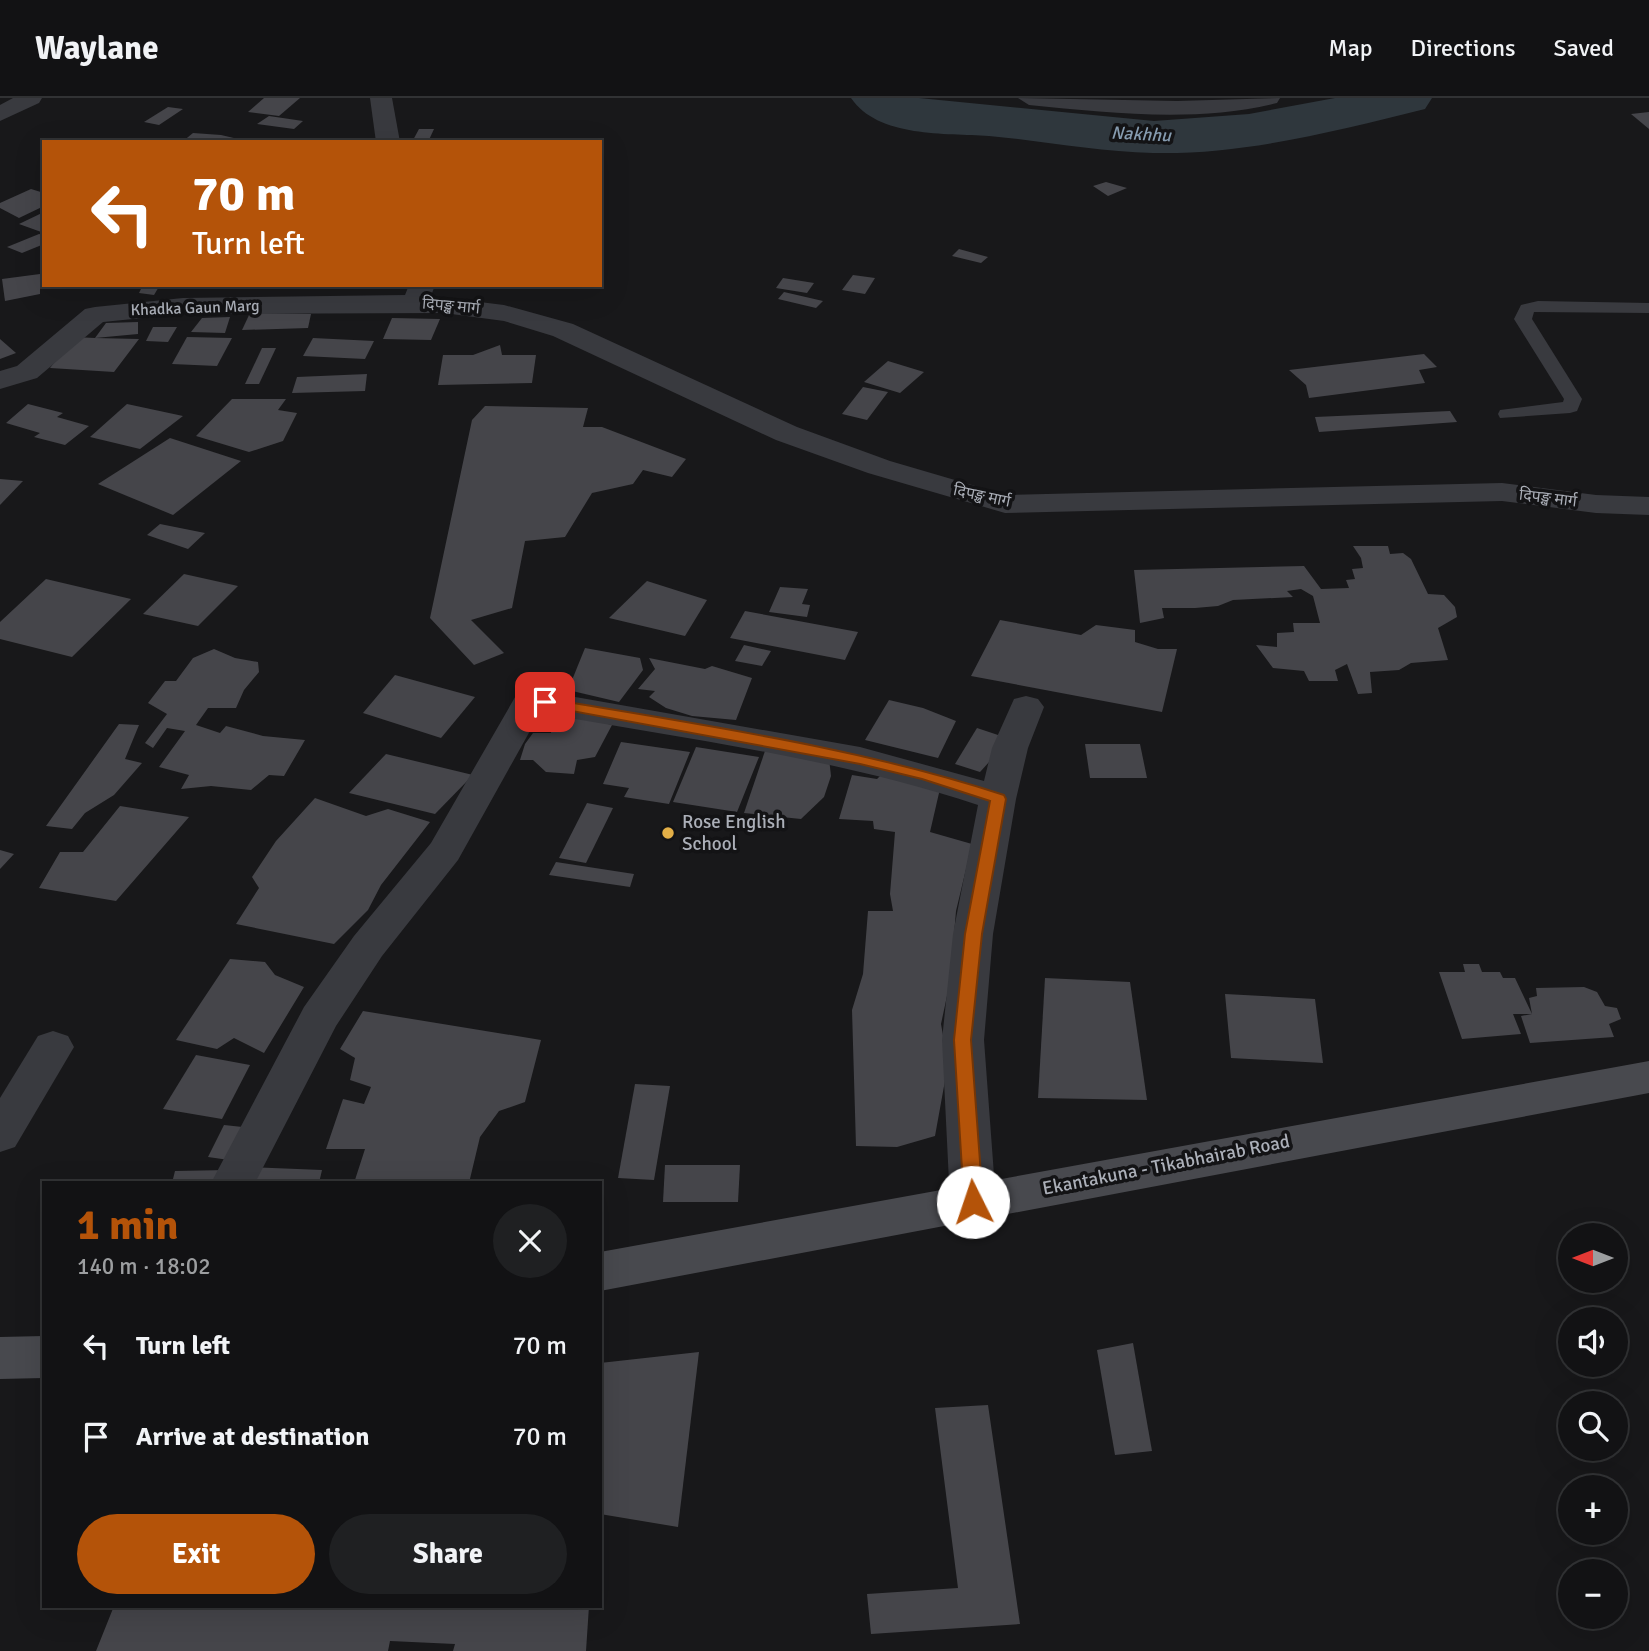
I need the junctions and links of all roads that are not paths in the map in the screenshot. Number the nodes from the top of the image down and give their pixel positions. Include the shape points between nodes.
1 (31, 98) edge
2 (381, 98) edge
3 (1029, 98) edge
4 (1269, 98) edge
5 (0, 114) edge
6 (388, 140) edge
7 (129, 287) edge
8 (417, 294) edge
9 (1649, 308) edge
10 (119, 311) junction
11 (0, 380) edge
12 (1507, 414) dead end
13 (1649, 506) edge
14 (1026, 707) dead end
15 (998, 799) junction
16 (53, 1047) dead end
17 (1649, 1077) edge
18 (0, 1135) edge
19 (234, 1181) edge
20 (973, 1202) junction
21 (602, 1272) edge
22 (42, 1357) edge
23 (0, 1358) edge

1 - 5 street
2 - 6 street
3 - 4 street via 1151,110
7 - 10 street
8 - 10 street, Khadka Gaun Marg
8 - 13 street, दिपङ्ख मार्ग via 535,320 657,370 758,421 929,484 1005,504 1502,492
9 - 12 lane via 1527,309 1523,319 1573,399 1570,407
10 - 11 street, Khadka Gaun Marg via 96,315 27,372
14 - 15 street
15 - 19 street via 860,759 530,700 445,851 368,946 319,1018
15 - 20 street via 973,934 963,1040
16 - 18 street
17 - 20 main road, Ekantakuna - Tikabhairab Road
20 - 21 main road, Ekantakuna - Tikabhairab Road
22 - 23 main road

